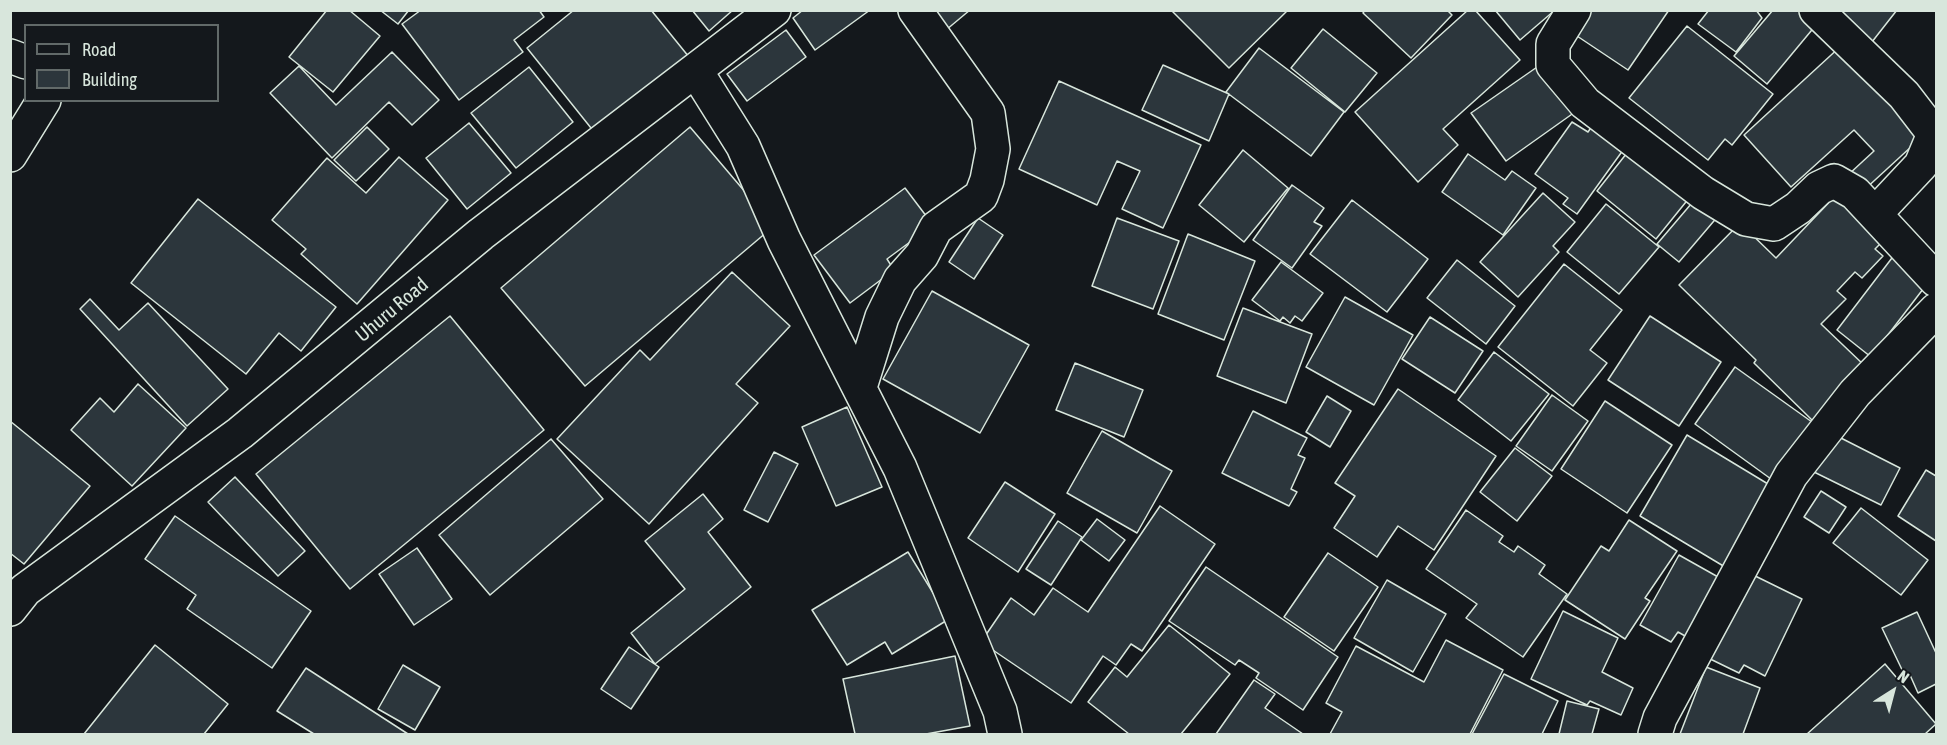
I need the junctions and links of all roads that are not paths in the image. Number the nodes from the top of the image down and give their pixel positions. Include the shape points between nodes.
1 (774, 10) edge
2 (915, 10) edge
3 (1574, 10) edge
4 (1816, 10) edge
5 (696, 71) junction
6 (43, 102) edge
7 (10, 155) edge
8 (1875, 214) junction
9 (1936, 280) edge
10 (1936, 310) edge
11 (860, 387) junction
12 (15, 591) edge
13 (1005, 735) edge
14 (1655, 735) edge

1 - 5 street, Uhuru Road
2 - 11 street via 988,113 993,149 981,196 936,228 922,255 900,280 882,317
3 - 8 street via 1553,44 1553,65 1585,103 1703,193 1746,219 1774,224 1819,188 1834,181 1855,193
4 - 8 street via 1904,95 1934,134 1921,165
5 - 11 street via 743,146 783,240
5 - 12 street, Uhuru Road via 481,234 240,433
6 - 7 street
8 - 9 street
10 - 14 street via 1855,393 1791,475 1660,718
11 - 13 street via 900,468 1000,711

